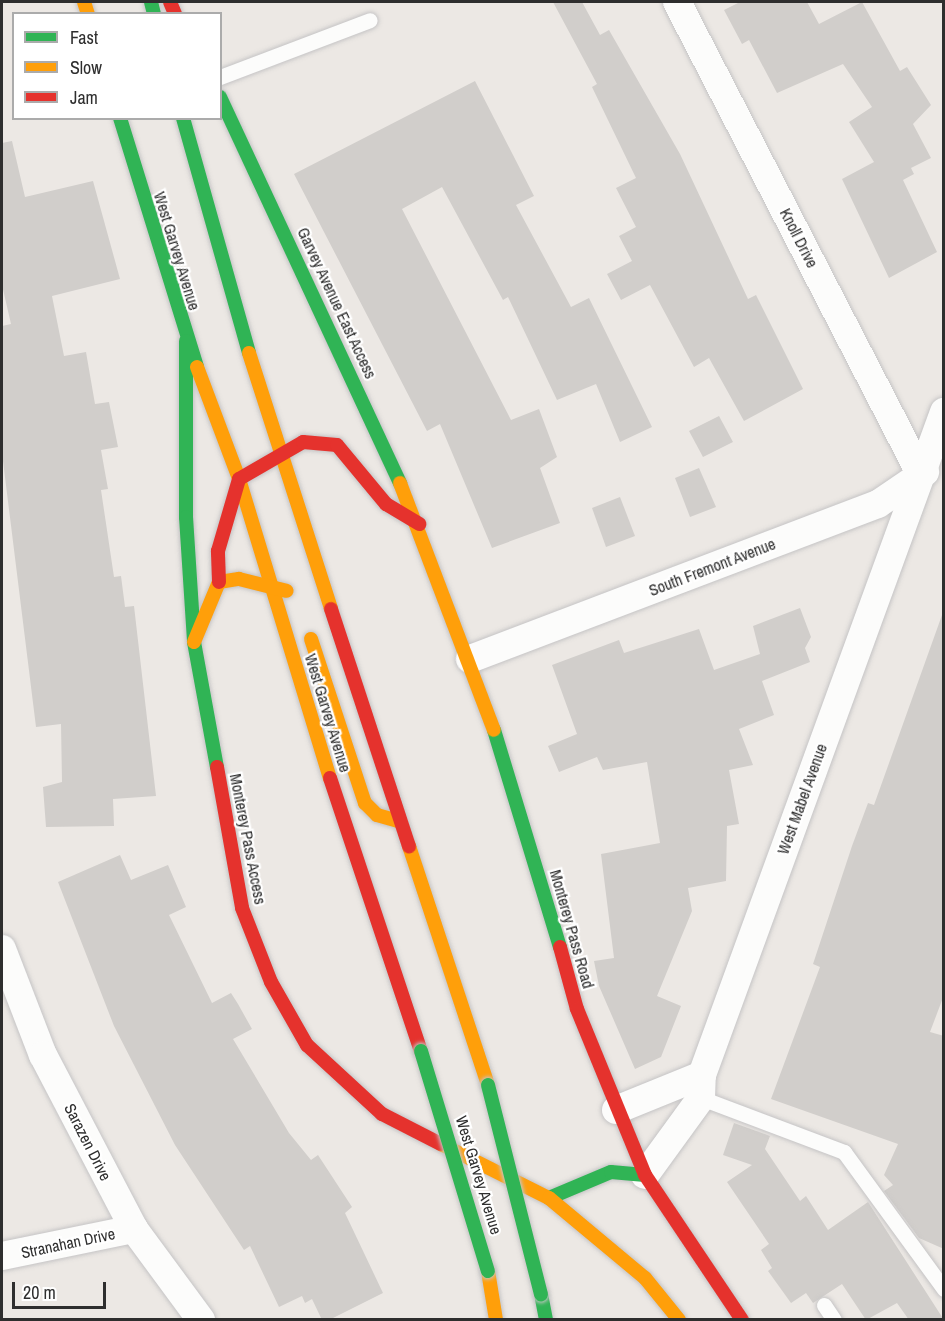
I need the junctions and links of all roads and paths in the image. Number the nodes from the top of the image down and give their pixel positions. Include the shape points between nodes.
1 (677, 2) edge
2 (370, 20) dead end
3 (222, 76) edge
4 (222, 101) edge
5 (121, 120) edge
6 (184, 120) edge
7 (186, 339) junction
8 (944, 412) edge
9 (280, 457) junction
10 (944, 457) edge
11 (921, 475) junction
12 (239, 479) junction
13 (419, 524) junction
14 (219, 582) junction
15 (271, 584) junction
16 (195, 642) junction
17 (470, 659) junction
18 (398, 821) junction
19 (2, 949) edge
20 (701, 1087) junction
21 (616, 1110) junction
22 (645, 1175) junction
23 (549, 1198) junction
24 (134, 1229) junction
25 (2, 1256) edge
26 (944, 1289) edge
27 (824, 1305) dead end
28 (201, 1320) edge
29 (496, 1320) edge
30 (546, 1320) edge
31 (679, 1320) edge
32 (741, 1320) edge
33 (834, 1320) edge

1 - 11 street, Knoll Drive
2 - 3 lane
4 - 13 main road, Garvey Avenue East Access
5 - 7 main road, West Garvey Avenue
6 - 9 main road, West Garvey Avenue
7 - 12 main road, West Garvey Avenue
7 - 16 main road, Monterey Pass Access via 186,517
8 - 11 street, West Mabel Avenue
9 - 12 main road
9 - 13 main road via 303,442 337,445 386,504
9 - 18 main road, West Garvey Avenue
10 - 11 street, South Fremont Avenue
11 - 17 street, South Fremont Avenue via 878,504
11 - 20 street, West Mabel Avenue
12 - 14 main road via 218,551
12 - 15 main road, West Garvey Avenue
13 - 17 main road, Monterey Pass Road
14 - 15 main road via 239,579
14 - 16 main road
15 - 18 main road via 286,589 301,614 365,803 377,815
15 - 29 main road, West Garvey Avenue, bridge via 422,1051 488,1271
16 - 23 main road, Monterey Pass Access via 242,908 271,982 308,1045 382,1114
17 - 21 main road, Monterey Pass Road via 530,839 578,1009
18 - 30 main road, West Garvey Avenue, bridge via 488,1085
19 - 24 street, Sarazen Drive via 43,1055
20 - 21 street
20 - 22 street, West Mabel Avenue
20 - 26 lane via 844,1152
21 - 22 main road, Monterey Pass Road
22 - 23 main road via 611,1172
22 - 32 main road, Monterey Pass Road
23 - 31 main road via 638,1271
24 - 25 street, Stranahan Drive
24 - 28 street, Sarazen Drive
27 - 33 lane

